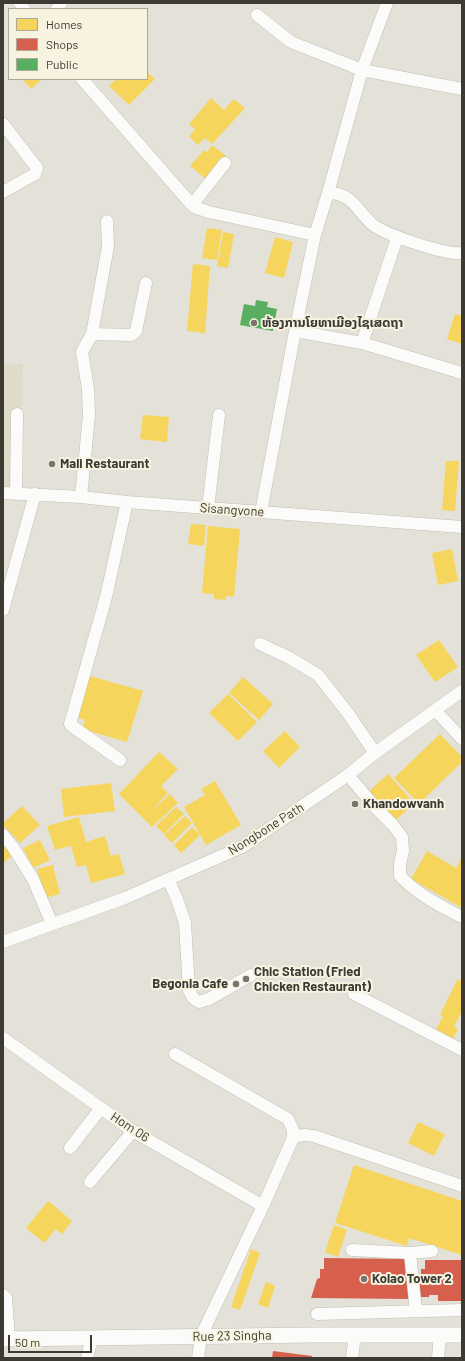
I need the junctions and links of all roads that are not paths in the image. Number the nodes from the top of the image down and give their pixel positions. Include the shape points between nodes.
1 (387, 3) edge
2 (258, 15) dead end
3 (362, 70) junction
4 (83, 80) edge
5 (462, 89) edge
6 (3, 124) edge
7 (226, 163) dead end
8 (3, 192) edge
9 (328, 193) junction
10 (192, 205) junction
11 (107, 221) dead end
12 (315, 235) junction
13 (397, 238) junction
14 (462, 253) edge
15 (146, 283) dead end
16 (295, 331) junction
17 (92, 334) junction
18 (362, 343) junction
19 (462, 373) edge
20 (18, 414) dead end
21 (219, 415) dead end
22 (3, 493) edge
23 (16, 494) junction
24 (35, 494) junction
25 (81, 497) junction
26 (127, 502) junction
27 (208, 508) junction
28 (261, 512) junction
29 (462, 527) edge
30 (3, 610) edge
31 (260, 644) dead end
32 (462, 691) edge
33 (435, 710) junction
34 (462, 739) edge
35 (376, 753) junction
36 (120, 760) dead end
37 (348, 775) junction
38 (3, 835) edge
39 (168, 879) junction
40 (462, 917) edge
41 (52, 924) junction
42 (4, 942) edge
43 (251, 975) dead end
44 (354, 994) dead end
45 (3, 1038) edge
46 (462, 1050) edge
47 (175, 1054) dead end
48 (101, 1108) junction
49 (134, 1131) junction
50 (293, 1138) junction
51 (70, 1148) dead end
52 (90, 1182) dead end
53 (462, 1186) edge
54 (263, 1206) junction
55 (352, 1250) dead end
56 (432, 1251) dead end
57 (410, 1253) junction
58 (3, 1295) edge
59 (462, 1310) edge
60 (416, 1311) junction
61 (317, 1314) dead end
62 (355, 1335) junction
63 (440, 1335) junction
64 (462, 1335) edge
65 (201, 1336) junction
66 (92, 1338) junction
67 (6, 1339) edge
68 (87, 1358) edge
69 (198, 1358) edge
70 (352, 1358) edge
71 (438, 1358) edge

1 - 3 street
2 - 3 street via 291,42
3 - 5 street
3 - 9 street
4 - 10 street
6 - 8 street via 38,168 35,174
7 - 10 street
9 - 12 street
9 - 13 street via 337,193 352,201 372,224
10 - 12 street via 209,212
11 - 17 street via 108,246
12 - 16 street
13 - 14 street via 448,252
13 - 18 street
15 - 17 street via 136,331 133,334
16 - 18 street
16 - 28 street
17 - 25 street via 82,352 89,415
18 - 19 street
20 - 23 street
21 - 27 street
22 - 23 street, Sisangvone
23 - 24 street, Sisangvone
24 - 25 street, Sisangvone
24 - 30 street
25 - 26 street, Sisangvone
26 - 27 street, Sisangvone
26 - 36 street via 106,597 70,724
27 - 28 street, Sisangvone
28 - 29 street, Sisangvone
31 - 35 street via 288,657 318,676
32 - 33 street, Nongbone Path
33 - 34 street
33 - 35 street, Nongbone Path
35 - 37 street, Nongbone Path
37 - 39 street, Nongbone Path via 242,847
37 - 40 street via 402,837 400,876 435,903
38 - 41 street via 33,879
39 - 41 street, Nongbone Path via 125,898
39 - 43 street via 185,923 189,990 193,998 199,1002 210,1000
41 - 42 street, Nongbone Path
44 - 46 street
45 - 48 street, Hom 06
47 - 50 street via 288,1119 293,1130
48 - 49 street, Hom 06
48 - 51 street
49 - 52 street
49 - 54 street, Hom 06
50 - 53 street via 306,1134 314,1136
50 - 54 street
54 - 65 street
55 - 57 street
56 - 57 street
57 - 60 street
58 - 67 street via 6,1298
59 - 60 street
60 - 61 street
62 - 63 main road, Rue 23 Singha
62 - 65 main road, Rue 23 Singha
62 - 70 street
63 - 64 main road, Rue 23 Singha
63 - 71 street
65 - 66 main road, Rue 23 Singha
65 - 69 street
66 - 67 main road, Rue 23 Singha
66 - 68 street

